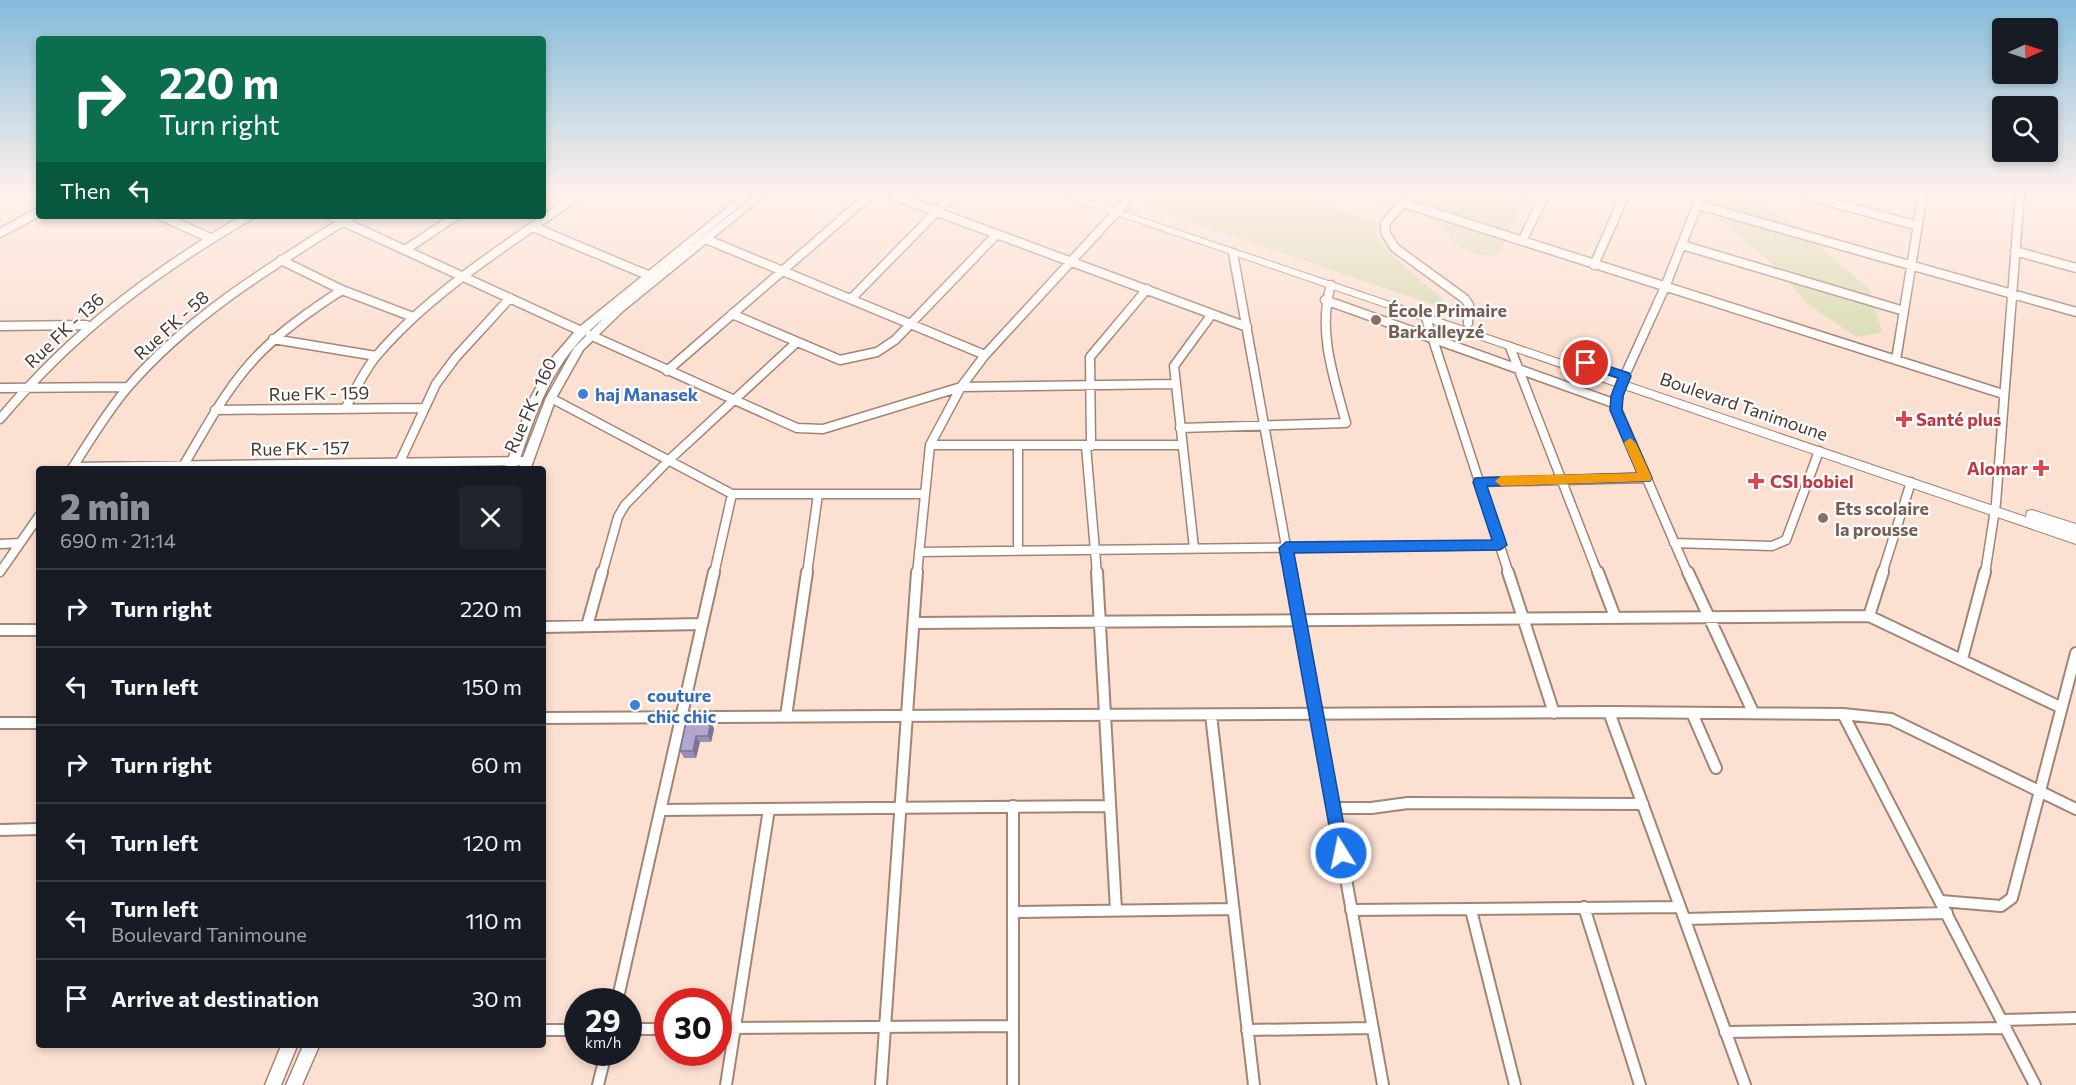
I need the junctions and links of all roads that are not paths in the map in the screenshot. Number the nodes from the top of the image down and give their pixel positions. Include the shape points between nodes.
1 (201, 244) edge
2 (309, 244) edge
3 (391, 244) edge
4 (415, 244) edge
5 (510, 244) edge
6 (573, 244) edge
7 (689, 244) edge
8 (703, 244) edge
9 (717, 244) edge
10 (814, 244) edge
11 (906, 244) edge
12 (988, 244) edge
13 (1024, 244) edge
14 (1088, 244) edge
15 (1208, 244) edge
16 (1222, 244) edge
17 (1392, 244) edge
18 (1530, 244) edge
19 (1603, 244) edge
20 (1832, 244) edge
21 (1914, 244) edge
22 (2016, 244) edge
23 (1682, 245) joint
24 (405, 250) junction
25 (2015, 251) junction
26 (1233, 253) junction
27 (281, 261) junction
28 (1072, 261) junction
29 (1594, 265) junction
30 (1909, 266) junction
31 (2076, 268) edge
32 (782, 271) junction
33 (650, 276) junction
34 (463, 277) junction
35 (1330, 285) junction
36 (1665, 287) junction
37 (1147, 289) junction
38 (342, 290) junction
39 (2012, 294) junction
40 (510, 298) junction
41 (851, 299) junction
42 (1325, 300) junction
43 (1904, 310) junction
44 (2076, 312) edge
45 (732, 314) junction
46 (1212, 314) junction
47 (413, 317) junction
48 (1426, 318) junction
49 (910, 323) junction
50 (1467, 323) junction
51 (0, 326) edge
52 (86, 326) junction
53 (1247, 327) junction
54 (586, 333) junction
55 (273, 339) junction
56 (1434, 340) junction
57 (797, 342) junction
58 (574, 346) junction
59 (1510, 347) junction
60 (985, 355) junction
61 (376, 356) junction
62 (1896, 360) junction
63 (1520, 369) junction
64 (667, 371) junction
65 (1623, 380) junction
66 (1175, 384) junction
67 (1089, 386) junction
68 (25, 387) junction
69 (128, 387) junction
70 (961, 387) junction
71 (0, 388) edge
72 (2003, 394) junction
73 (551, 398) junction
74 (735, 400) junction
75 (1616, 404) junction
76 (423, 408) junction
77 (345, 409) junction
78 (215, 410) junction
79 (0, 419) edge
80 (1264, 427) junction
81 (1180, 428) junction
82 (930, 445) junction
83 (1182, 445) junction
84 (1017, 446) junction
85 (1089, 446) junction
86 (1819, 451) junction
87 (669, 460) junction
88 (511, 465) edge
89 (525, 465) edge
90 (73, 466) edge
91 (183, 466) edge
92 (397, 466) edge
93 (1645, 478) junction
94 (1562, 480) junction
95 (1479, 482) junction
96 (1911, 482) junction
97 (732, 494) junction
98 (818, 494) junction
99 (923, 494) junction
100 (1995, 507) junction
101 (36, 520) edge
102 (2076, 529) edge
103 (2076, 539) edge
104 (20, 543) junction
105 (1674, 543) junction
106 (0, 544) edge
107 (1500, 545) junction
108 (1194, 548) junction
109 (1286, 548) junction
110 (1096, 549) junction
111 (1017, 550) junction
112 (919, 552) junction
113 (0, 572) edge
114 (1869, 616) junction
115 (1524, 617) junction
116 (1615, 617) junction
117 (1708, 618) junction
118 (1299, 619) junction
119 (1101, 621) junction
120 (915, 622) junction
121 (702, 624) junction
122 (587, 626) junction
123 (546, 627) edge
124 (0, 630) edge
125 (36, 630) edge
126 (2076, 653) edge
127 (1962, 659) junction
128 (2074, 670) edge
129 (2060, 706) junction
130 (1609, 712) junction
131 (1753, 712) junction
132 (1554, 713) junction
133 (1692, 713) junction
134 (1316, 714) junction
135 (1843, 714) junction
136 (907, 715) junction
137 (1211, 715) junction
138 (682, 716) junction
139 (786, 716) junction
140 (1106, 716) junction
141 (546, 718) edge
142 (0, 723) edge
143 (36, 723) edge
144 (1716, 768) dead end
145 (2039, 789) junction
146 (1643, 804) junction
147 (1013, 806) junction
148 (1110, 806) junction
149 (899, 808) junction
150 (1333, 808) junction
151 (2076, 808) edge
152 (770, 809) junction
153 (661, 810) junction
154 (36, 829) edge
155 (0, 830) edge
156 (1941, 901) junction
157 (1584, 908) junction
158 (1233, 909) junction
159 (1116, 910) junction
160 (1351, 910) junction
161 (1471, 910) junction
162 (1013, 912) junction
163 (1682, 913) junction
164 (1947, 913) junction
165 (620, 988) edge
166 (2076, 1018) edge
167 (2004, 1024) junction
168 (1013, 1026) junction
169 (884, 1027) junction
170 (735, 1028) junction
171 (1372, 1028) junction
172 (546, 1030) edge
173 (564, 1030) edge
174 (1248, 1030) junction
175 (1725, 1032) junction
176 (288, 1048) edge
177 (309, 1048) edge
178 (603, 1066) edge
179 (273, 1085) edge
180 (294, 1085) edge
181 (598, 1085) edge
182 (726, 1085) edge
183 (881, 1085) edge
184 (1013, 1085) edge
185 (1254, 1085) edge
186 (1383, 1085) edge
187 (1515, 1085) edge
188 (1640, 1085) edge
189 (1745, 1085) edge
190 (2035, 1085) edge

1 - 52 street, Rue FK - 136 via 163,266
2 - 27 street, Rue FK - 58
3 - 24 street
4 - 24 street
5 - 34 street
6 - 33 street
7 - 33 main road, Rue FK - 160
8 - 54 main road, Rue FK - 160
9 - 32 street
10 - 32 street
11 - 41 street
12 - 49 street
13 - 28 street
14 - 28 street
15 - 26 main road, Boulevard Tanimoune
16 - 50 main road, Boulevard Tanimoune
17 - 50 street via 1465,299 1469,305
18 - 29 street
19 - 29 street
20 - 30 street
21 - 30 street
22 - 25 street
23 - 36 street
23 - 43 street
24 - 34 street
25 - 31 street
25 - 39 street
26 - 35 main road, Boulevard Tanimoune
26 - 53 street
27 - 38 street
27 - 69 street, Rue FK - 58 via 204,315
28 - 37 street
28 - 60 street
29 - 36 street
30 - 39 street
30 - 43 street
32 - 41 street
32 - 45 street
33 - 54 main road, Rue FK - 160
34 - 40 street
34 - 47 street
35 - 42 street
35 - 48 main road, Boulevard Tanimoune
36 - 62 street
36 - 65 street
37 - 46 street
37 - 67 street via 1090,357
38 - 47 street
38 - 55 street
39 - 44 street
39 - 72 street
40 - 54 street
40 - 76 street via 456,357
41 - 49 street
42 - 56 street
42 - 80 street via 1328,343 1346,423
43 - 62 street
45 - 57 street
45 - 64 street
46 - 53 street
46 - 66 street via 1174,366
47 - 61 street
48 - 56 street
48 - 59 main road, Boulevard Tanimoune
49 - 57 street via 883,349 852,358 840,360
49 - 60 street
50 - 65 main road, Boulevard Tanimoune
51 - 52 street
52 - 68 street, Rue FK - 136
53 - 80 street
54 - 58 main road, Rue FK - 160
54 - 64 street
55 - 61 street
55 - 78 street
56 - 63 street
56 - 95 street
57 - 74 street
58 - 73 main road, Rue FK - 160
58 - 88 main road, Rue FK - 160 via 536,397
59 - 63 street
59 - 65 main road, Boulevard Tanimoune
60 - 70 street
61 - 77 street
62 - 72 street
63 - 75 street
63 - 94 street
64 - 74 street
65 - 75 street
65 - 86 main road, Boulevard Tanimoune
65 - 100 main road, Boulevard Tanimoune
66 - 67 street
66 - 81 street
67 - 70 street
67 - 85 street
68 - 69 street
68 - 71 street
68 - 79 street, Rue FK - 136
69 - 90 street, Rue FK - 58
70 - 74 street via 809,430 797,429
70 - 82 street
72 - 100 street
73 - 87 street
73 - 89 main road, Rue FK - 160
74 - 87 street
75 - 93 street
76 - 77 street, Rue FK - 159
76 - 92 street
77 - 78 street, Rue FK - 159
78 - 91 street
80 - 81 street
80 - 109 street
81 - 83 street
82 - 84 street
82 - 99 street
83 - 85 street
83 - 108 street
84 - 85 street
84 - 111 street
85 - 110 street
86 - 96 main road, Boulevard Tanimoune
86 - 105 street via 1786,540 1772,546
87 - 97 street
87 - 122 street via 621,511
88 - 89 street, Rue FK - 157
88 - 92 street, Rue FK - 157
93 - 94 street
93 - 105 street
94 - 95 street
94 - 116 street
95 - 107 street
96 - 100 main road, Boulevard Tanimoune
96 - 114 street
97 - 98 street
97 - 121 street
98 - 99 street
98 - 139 street
99 - 112 street
100 - 102 main road, Boulevard Tanimoune
100 - 103 main road, Boulevard Tanimoune
100 - 127 street via 1983,587
101 - 104 street
104 - 106 street
104 - 113 street
105 - 117 street
107 - 109 street
107 - 115 street
108 - 109 street
108 - 110 street
109 - 118 street
110 - 111 street
110 - 119 street
111 - 112 street
112 - 120 street
114 - 117 street
114 - 127 street
115 - 116 street
115 - 118 street
115 - 132 street
116 - 117 street
117 - 131 street
118 - 119 street
118 - 134 street
119 - 120 street
119 - 140 street
120 - 136 street
121 - 122 street
121 - 138 street
122 - 123 street
124 - 125 street
126 - 128 street
127 - 129 street
128 - 129 street
129 - 145 street
130 - 132 street
130 - 133 street
130 - 146 street
131 - 133 street
131 - 135 street
132 - 134 street
133 - 144 street
134 - 137 street
134 - 150 street
135 - 145 street via 1889,718
135 - 156 street
136 - 139 street
136 - 140 street
136 - 149 street
137 - 140 street
137 - 158 street
138 - 139 street
138 - 141 street
138 - 153 street
140 - 148 street
142 - 143 street
145 - 151 street
145 - 156 street via 2008,903 2001,906
146 - 150 street via 1408,803
146 - 163 street
147 - 148 street
147 - 149 street
147 - 162 street
148 - 159 street
149 - 152 street
149 - 169 street
150 - 160 street
152 - 153 street
152 - 170 street
153 - 165 street
154 - 155 street
156 - 164 street
157 - 161 street
157 - 163 street
157 - 188 street
158 - 159 street
158 - 174 street
159 - 162 street
160 - 161 street
160 - 171 street
161 - 187 street
162 - 168 street
163 - 164 street
163 - 175 street
164 - 167 street
166 - 167 street
167 - 175 street
167 - 190 street
168 - 169 street
168 - 184 street
169 - 170 street
169 - 183 street
170 - 182 street
171 - 174 street
171 - 186 street
172 - 173 street
174 - 185 street
175 - 189 street
176 - 179 main road
177 - 180 main road
178 - 181 street

